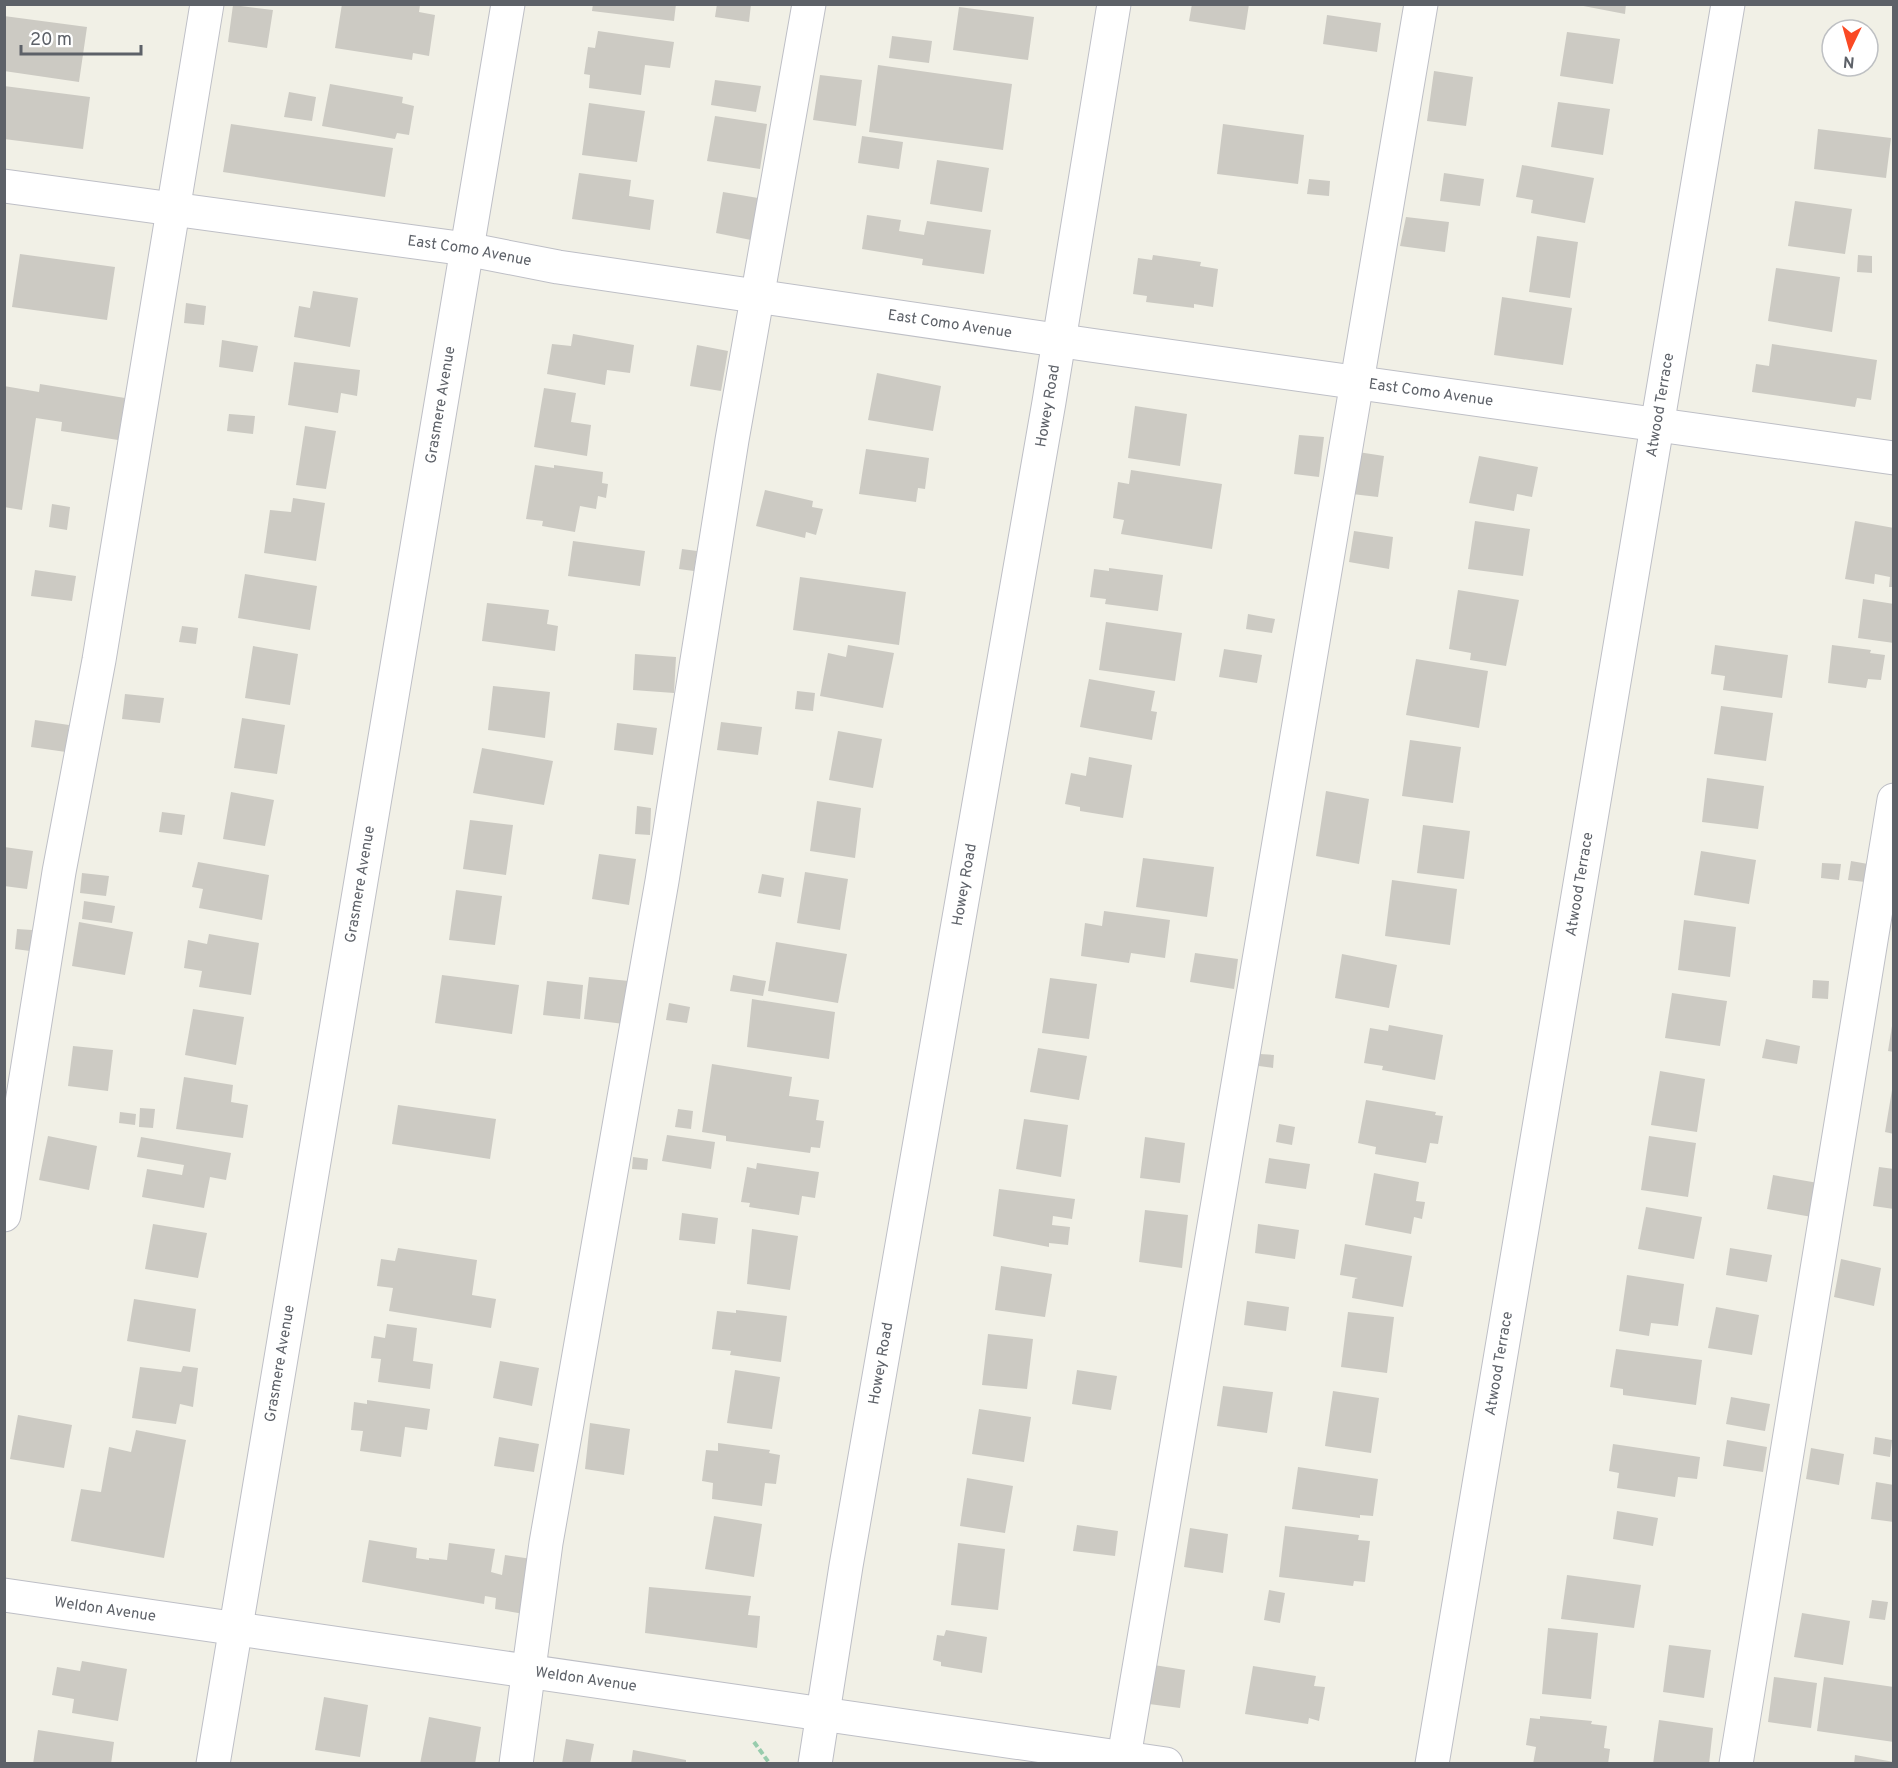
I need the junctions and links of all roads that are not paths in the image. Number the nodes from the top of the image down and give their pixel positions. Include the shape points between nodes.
1 (207, 4) edge
2 (508, 4) edge
3 (809, 4) edge
4 (1114, 4) edge
5 (1421, 4) edge
6 (1728, 4) edge
7 (4, 186) edge
8 (174, 209) junction
9 (466, 249) junction
10 (759, 296) junction
11 (1059, 340) junction
12 (1357, 383) junction
13 (1656, 425) junction
14 (1893, 458) edge
15 (1893, 800) edge
16 (4, 1215) edge
17 (4, 1595) edge
18 (234, 1629) junction
19 (528, 1672) junction
20 (824, 1714) junction
21 (1124, 1757) junction
22 (213, 1764) edge
23 (516, 1764) edge
24 (815, 1764) edge
25 (1166, 1764) edge
26 (1432, 1764) edge
27 (1736, 1764) edge

1 - 8 street
2 - 9 street, Grasmere Avenue
3 - 10 street
4 - 11 street, Howey Road
5 - 12 street
6 - 13 street, Atwood Terrace
7 - 8 street, East Como Avenue
8 - 9 street, East Como Avenue
8 - 16 street
9 - 10 street, East Como Avenue via 558,267
9 - 18 street, Grasmere Avenue
10 - 11 street, East Como Avenue
10 - 19 street via 732,440 664,870 546,1543
11 - 12 street, East Como Avenue
11 - 20 street, Howey Road via 850,1543
12 - 13 street, East Como Avenue
12 - 21 street
13 - 14 street, East Como Avenue
13 - 26 street, Atwood Terrace
15 - 27 street
17 - 18 street, Weldon Avenue
18 - 19 street, Weldon Avenue
18 - 22 street, Grasmere Avenue
19 - 20 street, Weldon Avenue
19 - 23 street
20 - 21 street, Weldon Avenue
20 - 24 street, Howey Road
21 - 25 street, Weldon Avenue

